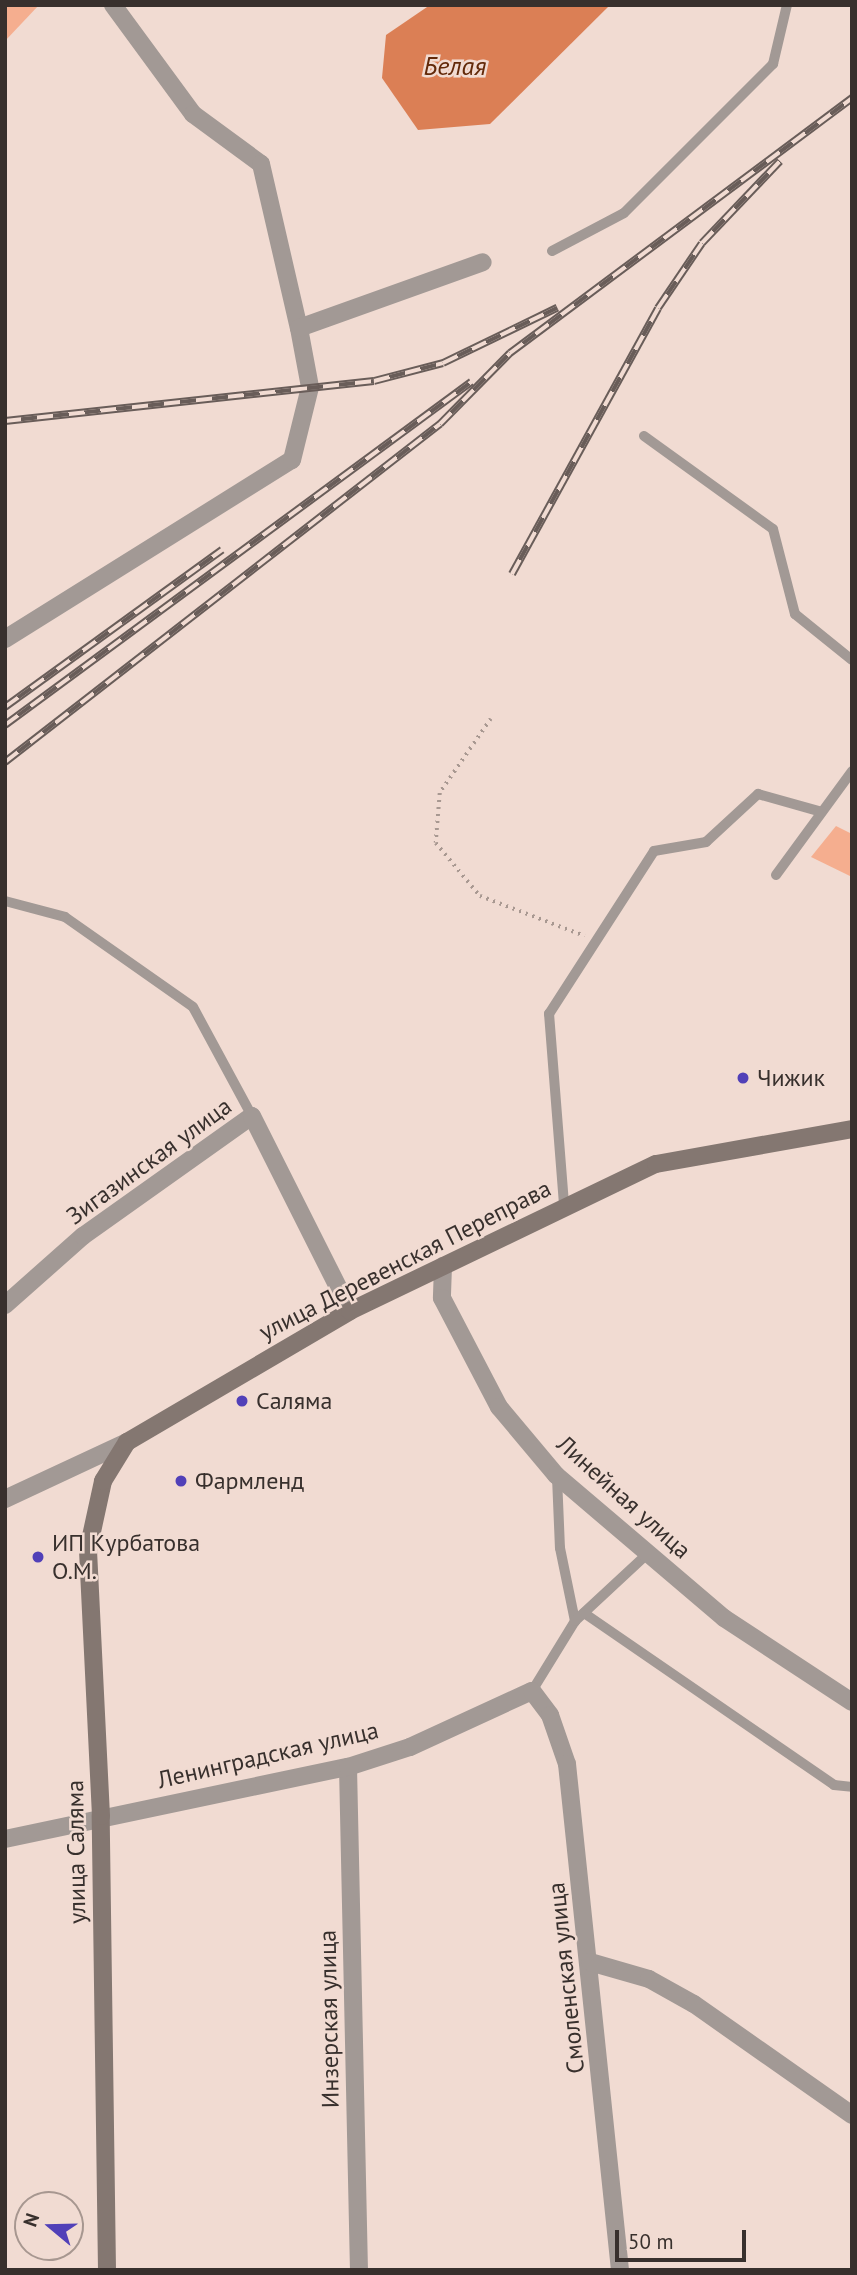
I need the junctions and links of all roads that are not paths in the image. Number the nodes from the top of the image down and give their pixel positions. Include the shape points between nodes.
1 (113, 5) edge
2 (787, 5) edge
3 (552, 251) dead end
4 (483, 262) dead end
5 (299, 328) junction
6 (644, 436) dead end
7 (5, 639) edge
8 (852, 660) edge
9 (852, 771) edge
10 (821, 812) junction
11 (776, 875) dead end
12 (5, 901) edge
13 (252, 1116) junction
14 (852, 1129) edge
15 (564, 1204) junction
16 (443, 1266) junction
17 (5, 1304) edge
18 (350, 1311) junction
19 (127, 1442) junction
20 (556, 1475) junction
21 (5, 1499) edge
22 (647, 1554) junction
23 (584, 1613) junction
24 (575, 1621) junction
25 (532, 1691) junction
26 (852, 1702) edge
27 (348, 1767) junction
28 (852, 1787) edge
29 (101, 1816) junction
30 (5, 1839) edge
31 (590, 1962) junction
32 (852, 2115) edge
33 (107, 2270) edge
34 (359, 2270) edge
35 (620, 2270) edge

1 - 5 street via 193,114 261,164
2 - 3 lane via 773,64 624,213
4 - 5 street
5 - 7 street via 310,387 292,460
6 - 8 lane via 773,529 795,614
9 - 10 lane
10 - 11 lane
10 - 15 lane via 758,794 706,842 654,851 549,1014
12 - 13 lane via 65,917 193,1007
13 - 17 street, Зигазинская улица via 83,1236
13 - 18 street, Зигазинская улица
14 - 15 street, улица Деревенская Переправа via 656,1164
15 - 16 street, улица Деревенская Переправа
16 - 18 street, улица Деревенская Переправа
16 - 20 street, Линейная улица via 442,1298 499,1407
18 - 19 street, улица Деревенская Переправа
19 - 21 street, улица Деревенская Переправа
19 - 29 street, улица Саляма via 103,1481 88,1550
20 - 22 street, Линейная улица
20 - 24 lane via 560,1548
22 - 23 lane
22 - 26 street, Линейная улица via 724,1618
23 - 24 lane
23 - 28 lane via 834,1785
24 - 25 lane
25 - 27 street, Ленинградская улица via 410,1747
25 - 31 street, Смоленская улица via 550,1715 567,1764
27 - 29 street, Ленинградская улица
27 - 34 street, Инзерская улица
29 - 30 street, Ленинградская улица
29 - 33 street, улица Саляма
31 - 32 street via 649,1979 694,2004
31 - 35 street, Смоленская улица

